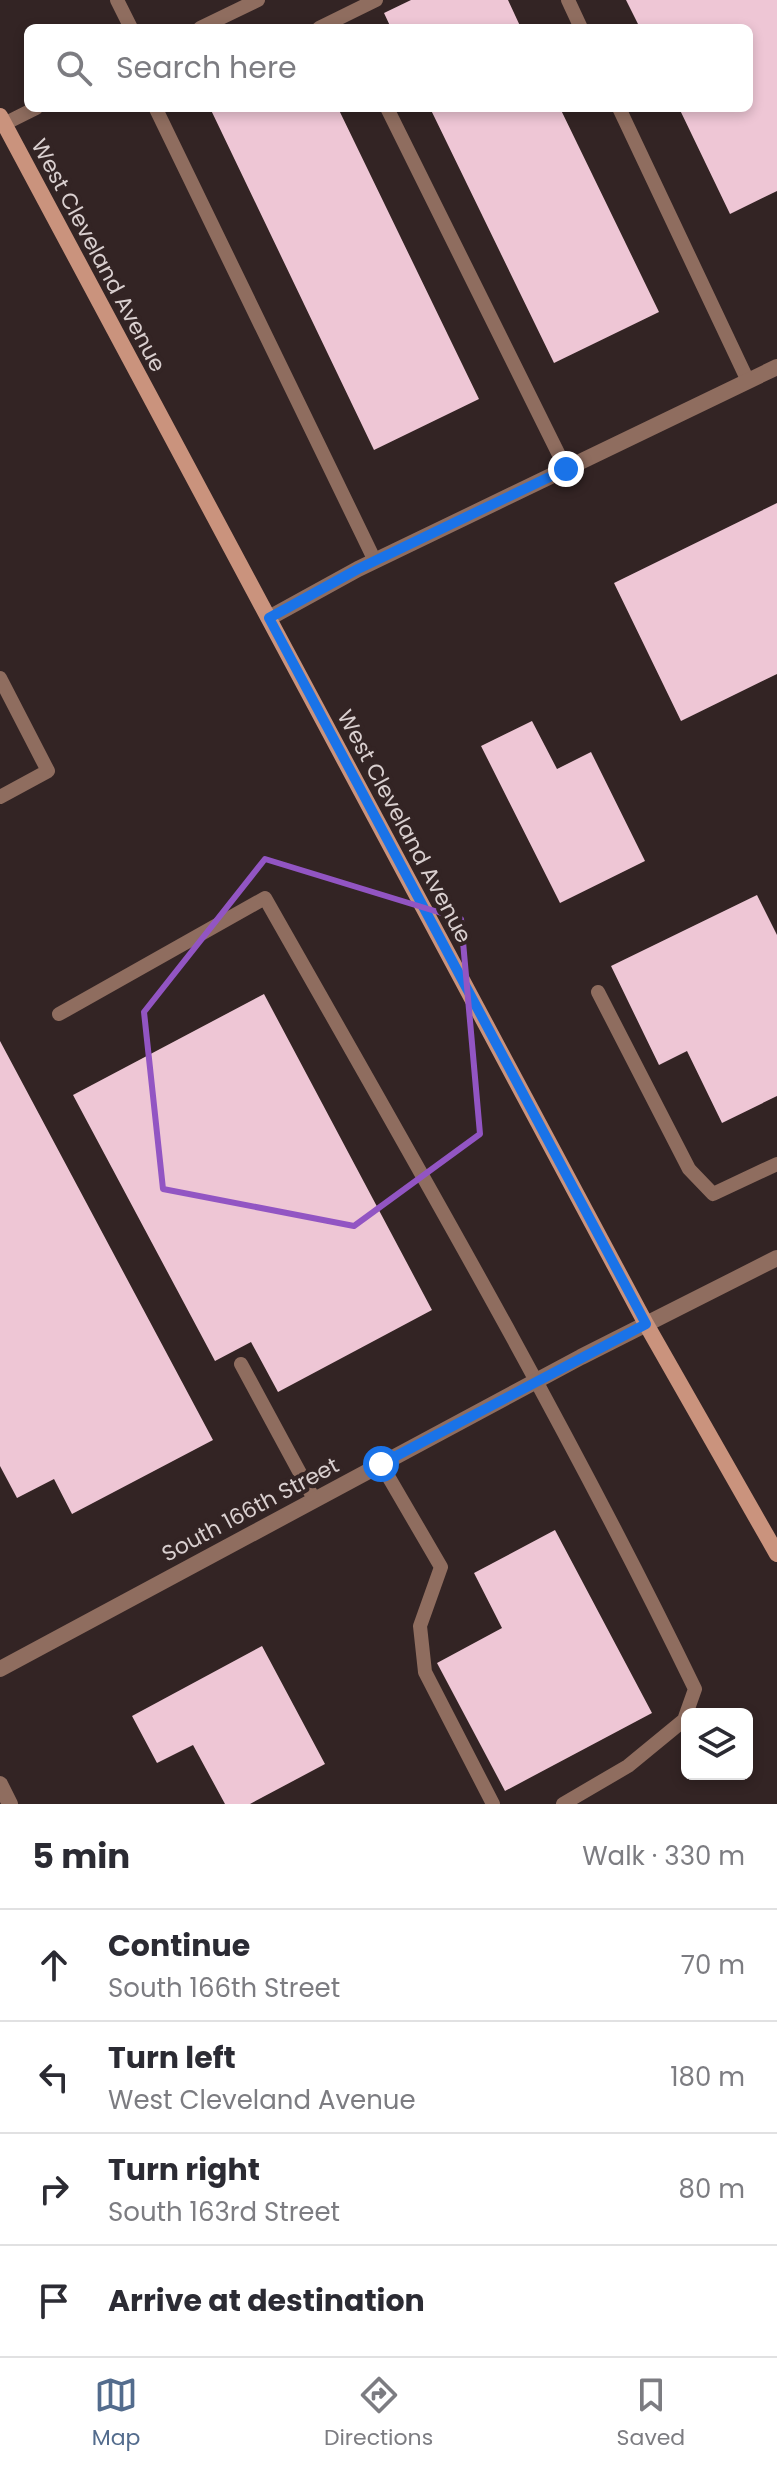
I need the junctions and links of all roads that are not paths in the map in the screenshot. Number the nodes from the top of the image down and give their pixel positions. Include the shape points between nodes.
1 (117, 0) edge
2 (258, 0) edge
3 (376, 0) edge
4 (568, 0) edge
5 (344, 22) edge
6 (129, 24) edge
7 (208, 24) edge
8 (579, 24) edge
9 (25, 112) edge
10 (157, 112) edge
11 (389, 112) edge
12 (621, 112) edge
13 (2, 120) edge
14 (777, 367) edge
15 (748, 381) junction
16 (566, 469) junction
17 (375, 561) junction
18 (269, 618) junction
19 (0, 678) edge
20 (0, 797) edge
21 (598, 992) dead end
22 (59, 1014) dead end
23 (777, 1164) edge
24 (777, 1258) edge
25 (646, 1324) junction
26 (241, 1364) dead end
27 (538, 1380) junction
28 (381, 1464) junction
29 (314, 1499) junction
30 (777, 1554) edge
31 (0, 1669) edge
32 (0, 1784) edge
33 (10, 1804) edge
34 (493, 1804) edge
35 (563, 1804) edge

1 - 6 lane
2 - 7 lane
3 - 5 lane
4 - 8 lane
9 - 13 lane
10 - 17 lane
11 - 16 lane
12 - 15 lane
13 - 18 main road, West Cleveland Avenue
14 - 15 street
15 - 16 street
16 - 17 street
17 - 18 street
18 - 25 main road, West Cleveland Avenue
19 - 20 lane via 48,771
21 - 23 lane via 689,1169 713,1194
22 - 27 lane via 265,898
24 - 25 street, South 166th Street
25 - 27 street, South 166th Street
25 - 30 main road, West Cleveland Avenue
26 - 29 lane
27 - 28 street, South 166th Street
27 - 35 lane via 695,1689 684,1720 628,1766
28 - 29 street, South 166th Street
28 - 34 lane via 441,1567 420,1626 425,1672
29 - 31 street, South 166th Street
32 - 33 street

